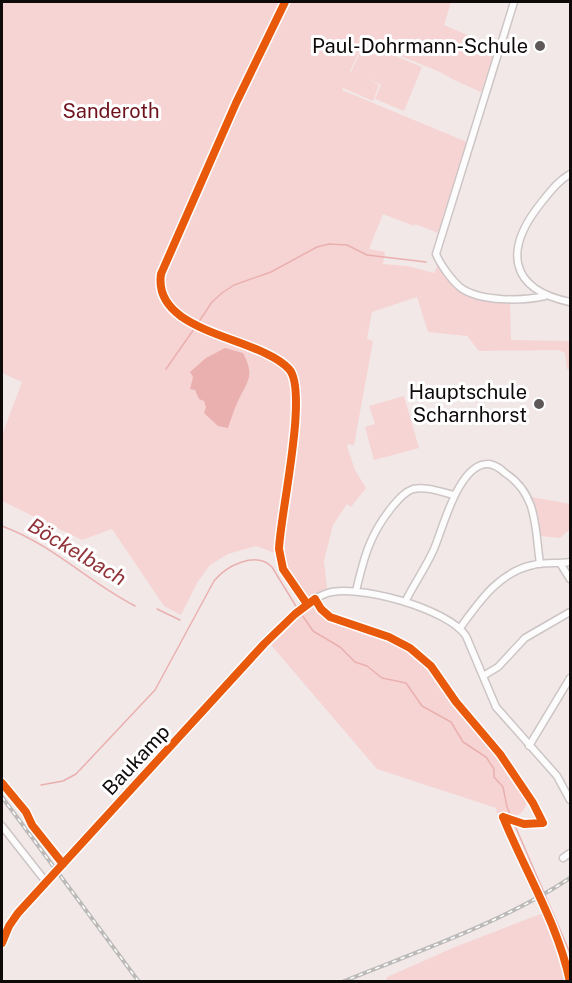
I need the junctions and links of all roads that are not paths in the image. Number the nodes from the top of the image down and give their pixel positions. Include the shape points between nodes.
1 (514, 2) edge
2 (570, 174) edge
3 (545, 296) junction
4 (570, 302) edge
5 (454, 495) junction
6 (570, 562) edge
7 (560, 563) junction
8 (540, 564) junction
9 (570, 579) edge
10 (356, 591) junction
11 (405, 602) junction
12 (570, 612) edge
13 (460, 628) junction
14 (483, 676) junction
15 (570, 678) edge
16 (529, 746) junction
17 (570, 781) edge
18 (563, 785) junction
19 (570, 800) edge
20 (2, 826) edge
21 (570, 853) edge
22 (563, 858) dead end
23 (46, 882) junction
24 (2, 943) edge

1 - 3 street via 436,254 460,287 471,292 514,300
2 - 3 street via 554,186 519,240 521,272 531,287
3 - 4 street
5 - 8 street via 470,473 484,465 509,475 528,495
5 - 10 street via 421,488 400,497 369,543
5 - 11 street via 434,549
6 - 7 street
7 - 8 street
7 - 9 street
8 - 13 street via 521,568 501,580
10 - 11 street, Baukamp
10 - 23 street, Baukamp via 326,593 295,614
11 - 13 street, Baukamp
12 - 14 street via 525,638 498,667
13 - 14 street
14 - 16 street via 496,708
15 - 16 street
16 - 18 street
17 - 18 street
18 - 19 street
20 - 23 street
21 - 22 street
23 - 24 street, Baukamp via 18,913

